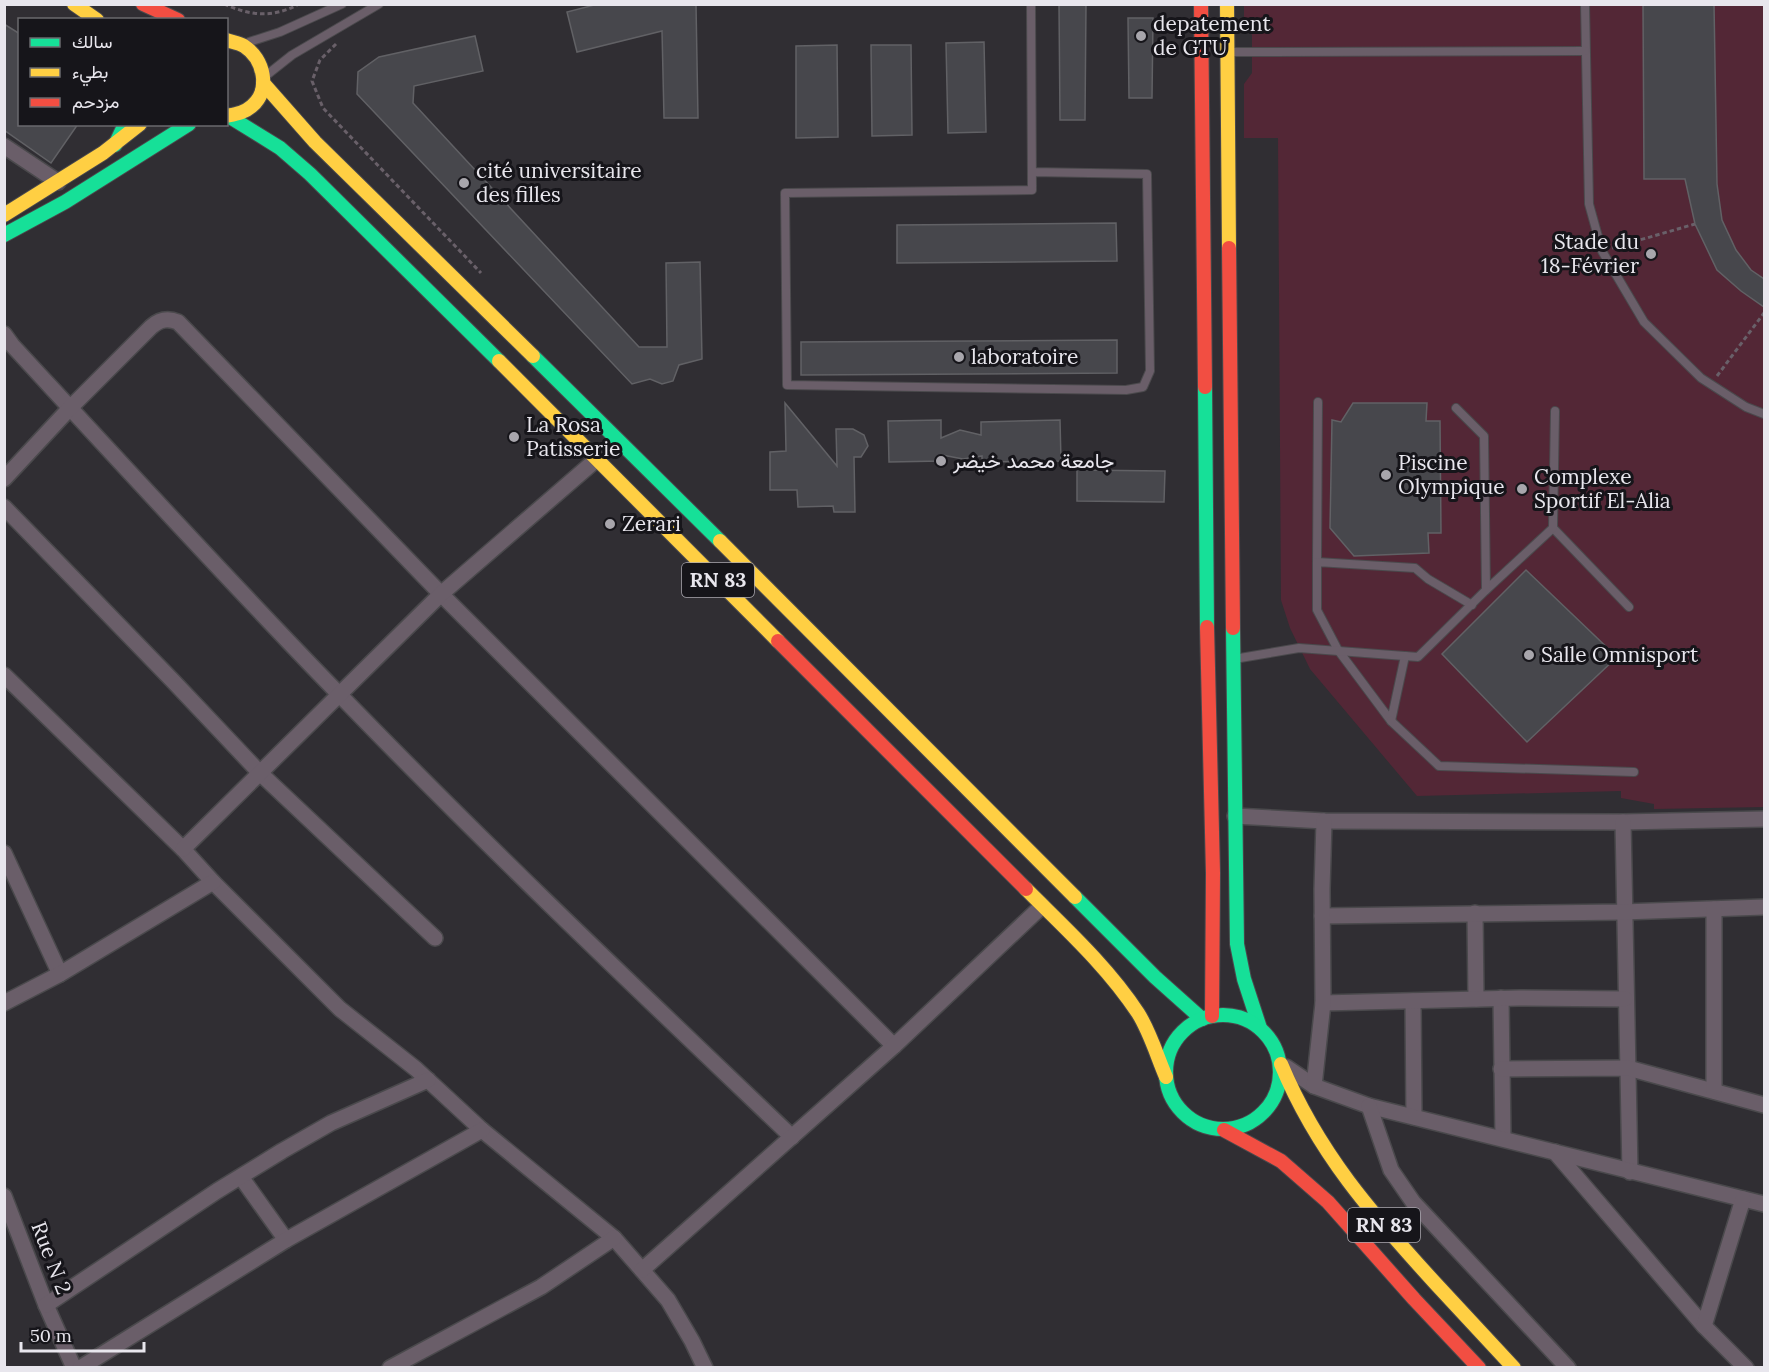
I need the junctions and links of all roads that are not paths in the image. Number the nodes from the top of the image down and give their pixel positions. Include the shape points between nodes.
1 (74, 4) edge
2 (143, 4) edge
3 (342, 4) edge
4 (379, 4) edge
5 (1031, 4) edge
6 (1201, 4) edge
7 (1227, 4) edge
8 (1585, 4) edge
9 (92, 18) edge
10 (174, 18) edge
11 (228, 40) edge
12 (243, 44) junction
13 (1585, 51) junction
14 (1227, 52) junction
15 (263, 80) junction
16 (228, 116) edge
17 (124, 126) edge
18 (138, 126) edge
19 (186, 126) edge
20 (115, 145) junction
21 (4, 146) edge
22 (1032, 172) junction
23 (58, 182) junction
24 (4, 215) edge
25 (4, 235) edge
26 (7, 343) edge
27 (1318, 402) dead end
28 (70, 408) junction
29 (1456, 408) dead end
30 (1555, 411) dead end
31 (1764, 414) edge
32 (597, 459) junction
33 (4, 479) edge
34 (4, 507) edge
35 (1552, 528) junction
36 (1317, 562) junction
37 (1486, 590) junction
38 (441, 594) junction
39 (1472, 605) junction
40 (1629, 607) dead end
41 (1338, 650) junction
42 (1405, 656) junction
43 (1233, 660) junction
44 (4, 675) edge
45 (339, 694) junction
46 (1391, 721) junction
47 (1634, 772) dead end
48 (260, 773) junction
49 (1235, 816) junction
50 (1764, 819) edge
51 (1324, 821) junction
52 (1623, 822) junction
53 (183, 849) junction
54 (4, 853) edge
55 (213, 882) junction
56 (1042, 906) junction
57 (1764, 907) edge
58 (1714, 909) junction
59 (1623, 912) junction
60 (1475, 913) junction
61 (1322, 916) junction
62 (435, 938) dead end
63 (60, 974) junction
64 (1501, 998) junction
65 (1476, 999) junction
66 (1625, 999) junction
67 (1413, 1001) junction
68 (1323, 1003) junction
69 (4, 1004) edge
70 (1207, 1018) junction
71 (1260, 1028) junction
72 (894, 1046) junction
73 (1281, 1064) junction
74 (1628, 1068) junction
75 (1501, 1069) junction
76 (1166, 1077) junction
77 (428, 1080) junction
78 (1314, 1086) junction
79 (1714, 1091) junction
80 (1764, 1105) edge
81 (1369, 1106) junction
82 (1414, 1116) junction
83 (482, 1130) junction
84 (1224, 1130) junction
85 (792, 1137) junction
86 (1503, 1138) junction
87 (1555, 1152) junction
88 (1630, 1172) junction
89 (241, 1177) junction
90 (4, 1196) edge
91 (1743, 1199) junction
92 (1764, 1204) edge
93 (614, 1238) junction
94 (286, 1240) junction
95 (642, 1270) junction
96 (46, 1305) junction
97 (1704, 1326) junction
98 (74, 1368) edge
99 (80, 1368) edge
100 (390, 1368) edge
101 (705, 1368) edge
102 (1479, 1368) edge
103 (1514, 1368) edge
104 (1568, 1368) edge
105 (1746, 1368) edge

1 - 9 main road
2 - 10 main road
3 - 12 lane
4 - 15 lane via 292,55
5 - 22 lane
6 - 70 main road via 1213,873
7 - 14 main road
8 - 13 lane
11 - 12 main road
12 - 15 main road via 257,56
13 - 14 lane
13 - 31 lane via 1589,204 1602,251 1644,322 1701,378
14 - 43 main road
15 - 16 main road via 251,108
15 - 70 main road, RN 83 via 315,142 1155,977
16 - 32 main road, RN 83 via 295,161
17 - 20 main road
18 - 20 main road
19 - 25 main road via 65,202
20 - 23 main road
21 - 23 street
22 - 22 lane via 1032,190 785,193 787,385 1126,390 1143,387 1150,371 1147,174
23 - 24 main road
26 - 28 street
27 - 36 lane
28 - 33 street
28 - 38 street via 156,323 166,319 178,322
28 - 45 street
29 - 37 lane via 1484,436
30 - 35 lane
32 - 38 street
32 - 56 main road, RN 83
34 - 48 street
35 - 37 lane
35 - 40 lane
36 - 39 lane via 1415,568
36 - 41 lane via 1317,610
37 - 39 lane
38 - 45 street
38 - 72 street
39 - 42 lane via 1418,657
41 - 42 lane
41 - 43 lane via 1299,648
41 - 46 lane
42 - 46 lane
43 - 49 main road
44 - 53 street
45 - 48 street
45 - 85 street
46 - 47 lane via 1439,766
48 - 53 street
48 - 62 street
49 - 51 street
49 - 71 main road via 1237,944
50 - 52 street
51 - 52 street
51 - 61 street
52 - 59 street
53 - 55 street
54 - 63 street
55 - 63 street
55 - 77 street via 340,1009
56 - 72 street
56 - 76 main road, RN 83 via 1115,982 1139,1015
57 - 58 street
58 - 59 street
58 - 79 street
59 - 60 street
59 - 66 street
60 - 61 street
60 - 65 street
61 - 68 street
63 - 69 street
64 - 65 street
64 - 66 street
64 - 75 street
65 - 67 street
66 - 74 street
67 - 68 street
67 - 82 street
68 - 78 street
70 - 71 main road via 1229,1015
70 - 76 main road via 1179,1036 1171,1048
71 - 73 main road via 1277,1050
72 - 85 street
73 - 78 street
73 - 84 main road via 1280,1084 1273,1102 1260,1117
73 - 103 main road, RN 83 via 1324,1151 1350,1185
74 - 75 street
74 - 79 street
74 - 88 street
75 - 86 street
76 - 84 main road via 1175,1104 1185,1115 1196,1123
77 - 83 street
77 - 89 street via 332,1123
78 - 81 street
79 - 80 street
81 - 82 street
81 - 104 street via 1391,1170 1413,1202
82 - 86 street
83 - 93 street
83 - 94 street
84 - 102 main road, RN 83 via 1281,1161 1328,1202
85 - 95 street
86 - 87 street
87 - 88 street
87 - 97 street
88 - 91 street
89 - 94 street
89 - 96 street
90 - 96 street, Rue N 2
91 - 92 street
91 - 97 street
93 - 95 street
93 - 100 street via 541,1287
94 - 99 street
95 - 101 street via 668,1300
96 - 98 street, Rue N 2
97 - 105 street

